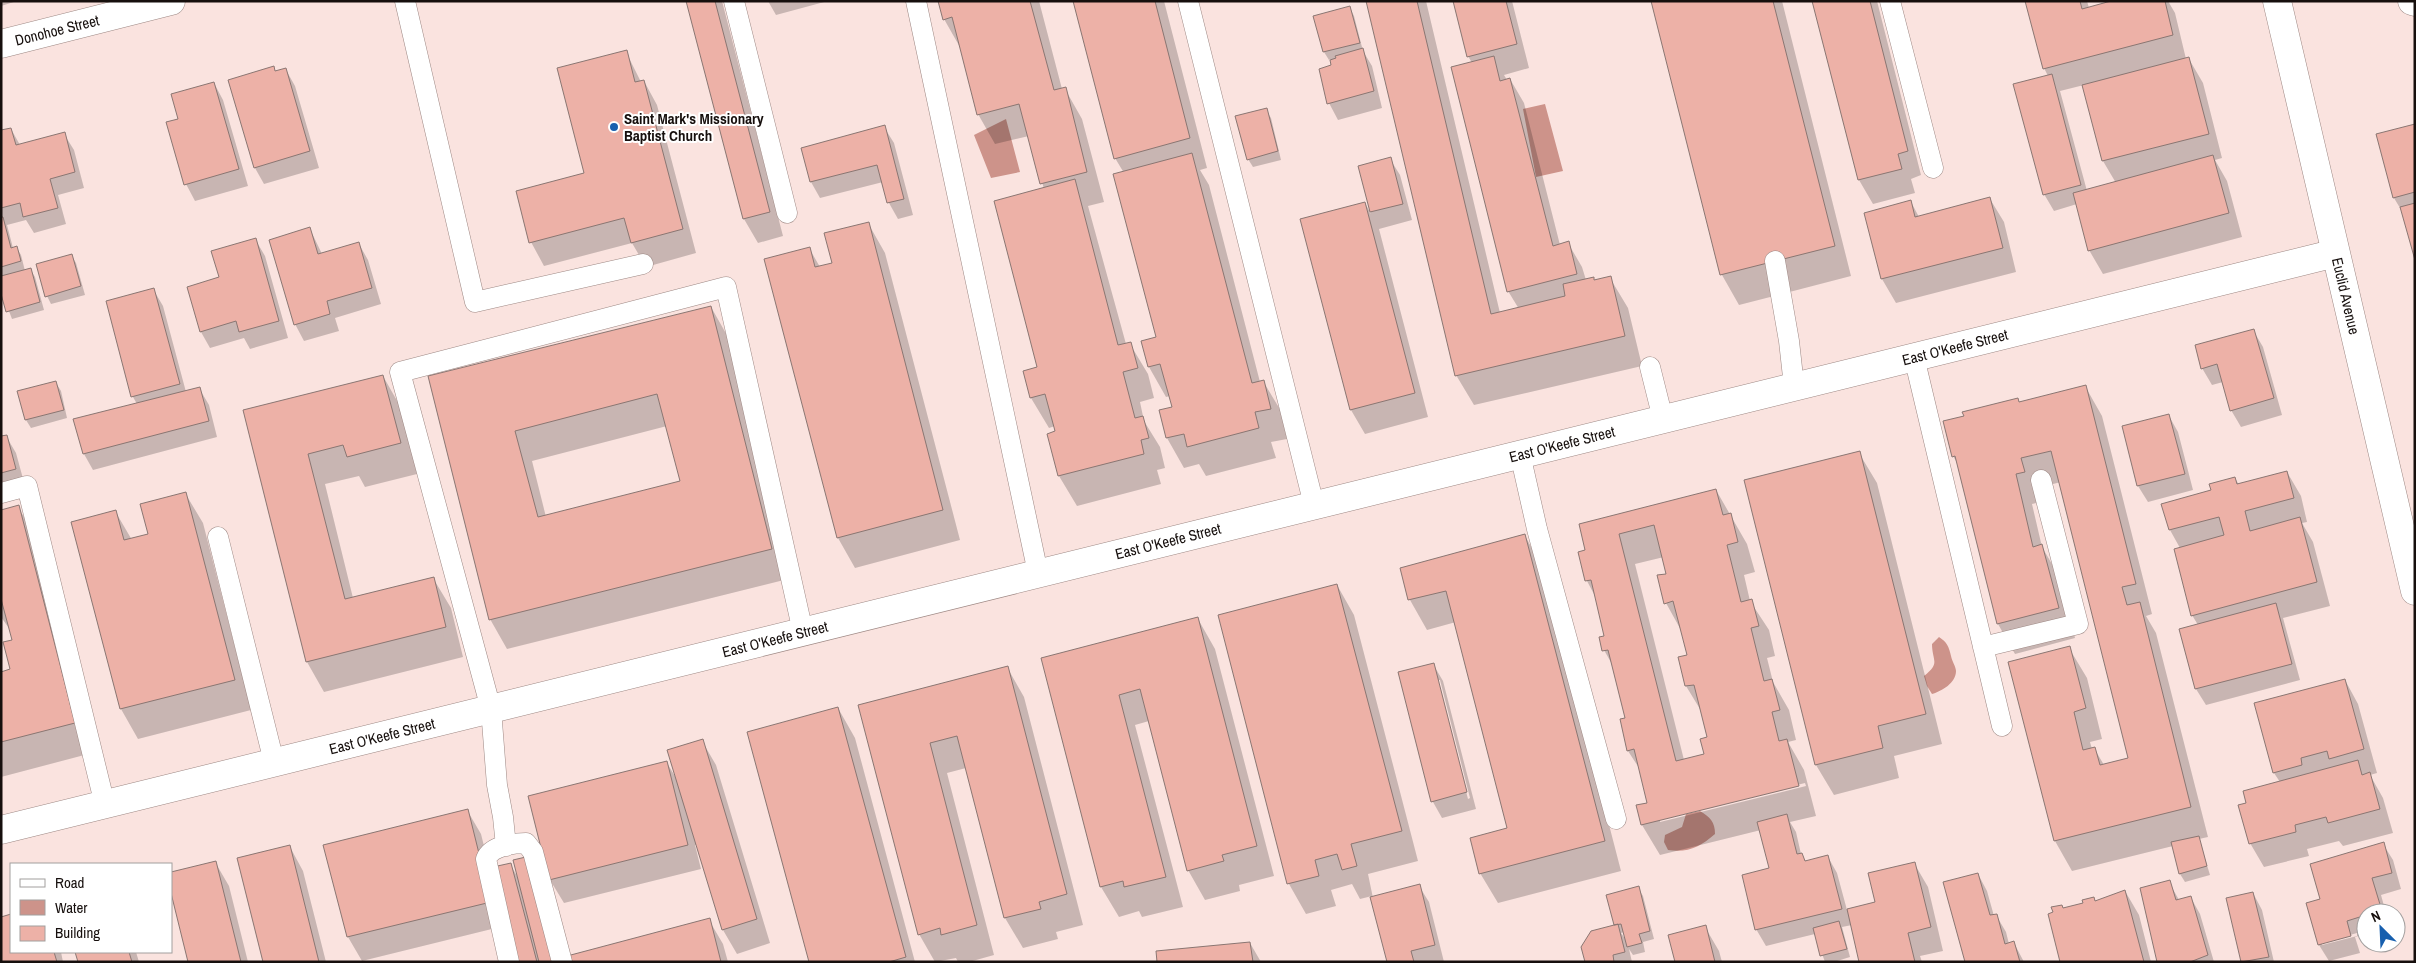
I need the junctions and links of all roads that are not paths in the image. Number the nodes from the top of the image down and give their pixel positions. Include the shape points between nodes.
1 (171, 1) edge
2 (405, 1) edge
3 (734, 1) edge
4 (916, 1) edge
5 (1188, 1) edge
6 (1890, 1) edge
7 (2277, 1) edge
8 (141, 5) edge
9 (1, 44) edge
10 (1933, 168) dead end
11 (787, 213) dead end
12 (2336, 253) junction
13 (1775, 261) dead end
14 (643, 264) dead end
15 (1914, 357) junction
16 (1650, 367) dead end
17 (1794, 386) junction
18 (1663, 419) junction
19 (1520, 454) junction
20 (2041, 480) dead end
21 (1, 493) edge
22 (1314, 505) junction
23 (218, 537) dead end
24 (1038, 573) junction
25 (2415, 591) edge
26 (803, 632) junction
27 (1982, 647) junction
28 (491, 709) junction
29 (2002, 726) dead end
30 (274, 762) junction
31 (105, 805) junction
32 (1616, 819) dead end
33 (1, 830) edge
34 (506, 846) junction
35 (509, 962) edge
36 (562, 962) edge

1 - 8 street, Donohoe Street
2 - 14 lane via 475,302
3 - 11 lane
4 - 24 lane
5 - 22 lane
6 - 10 lane
7 - 12 street, Euclid Avenue
8 - 9 street, Donohoe Street
12 - 15 street, East O'Keefe Street
12 - 25 street, Euclid Avenue
13 - 17 lane
15 - 17 street, East O'Keefe Street
15 - 27 lane
16 - 18 lane
17 - 18 street, East O'Keefe Street
18 - 19 street, East O'Keefe Street
19 - 22 street, East O'Keefe Street
19 - 32 lane via 1537,529
20 - 27 lane via 2078,624
21 - 31 lane via 27,486
22 - 24 street, East O'Keefe Street
23 - 30 lane
24 - 26 street, East O'Keefe Street
26 - 28 street, East O'Keefe Street
26 - 28 lane via 726,288 400,372
27 - 29 lane
28 - 30 street, East O'Keefe Street
28 - 34 lane via 496,785
30 - 31 street, East O'Keefe Street
31 - 33 street, East O'Keefe Street
34 - 35 lane via 491,852 486,859
34 - 36 lane via 526,843 533,852

